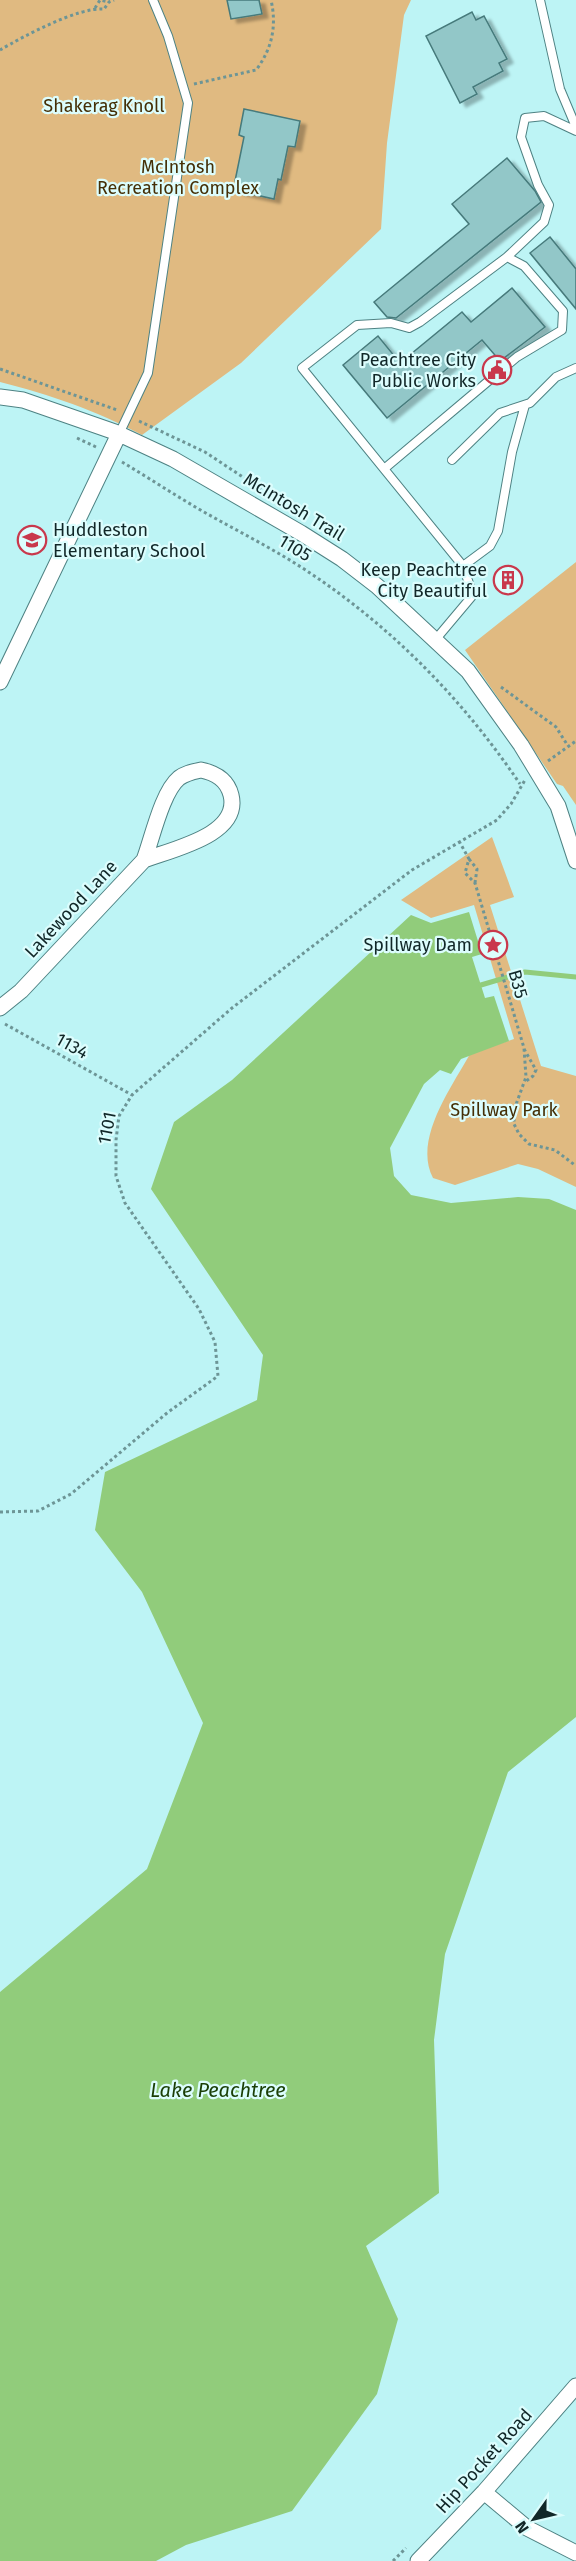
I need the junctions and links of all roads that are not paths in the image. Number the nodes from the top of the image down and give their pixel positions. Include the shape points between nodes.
1 (153, 0) edge
2 (540, 0) edge
3 (576, 129) edge
4 (507, 257) junction
5 (576, 368) edge
6 (0, 397) edge
7 (525, 405) junction
8 (119, 434) junction
9 (452, 460) dead end
10 (384, 469) junction
11 (463, 566) junction
12 (436, 639) junction
13 (0, 682) edge
14 (144, 860) junction
15 (576, 861) edge
16 (0, 1008) edge
17 (576, 2386) edge
18 (484, 2492) junction
19 (576, 2553) edge
20 (418, 2561) edge

1 - 8 lane via 188,103 148,373
2 - 3 lane via 560,89
3 - 4 lane via 544,116 525,117 521,137 549,205 544,222
4 - 10 lane via 524,266 550,292 563,311 562,330 517,357
4 - 10 lane via 409,328 391,323 357,325 302,368
5 - 7 lane via 556,377
6 - 8 street, McIntosh Trail via 23,400
7 - 9 lane via 500,414
7 - 11 lane via 498,531 490,546
8 - 12 street, McIntosh Trail via 173,459 342,559
8 - 13 street
10 - 11 lane
11 - 12 lane via 473,595
12 - 15 street, McIntosh Trail via 468,671 537,768 558,806
14 - 14 street, Lakewood Lane via 222,827 233,804 224,780 201,770 177,779 169,790
14 - 16 street, Lakewood Lane via 21,991
17 - 18 street, Hip Pocket Road
18 - 19 street via 527,2528
18 - 20 street, Hip Pocket Road

